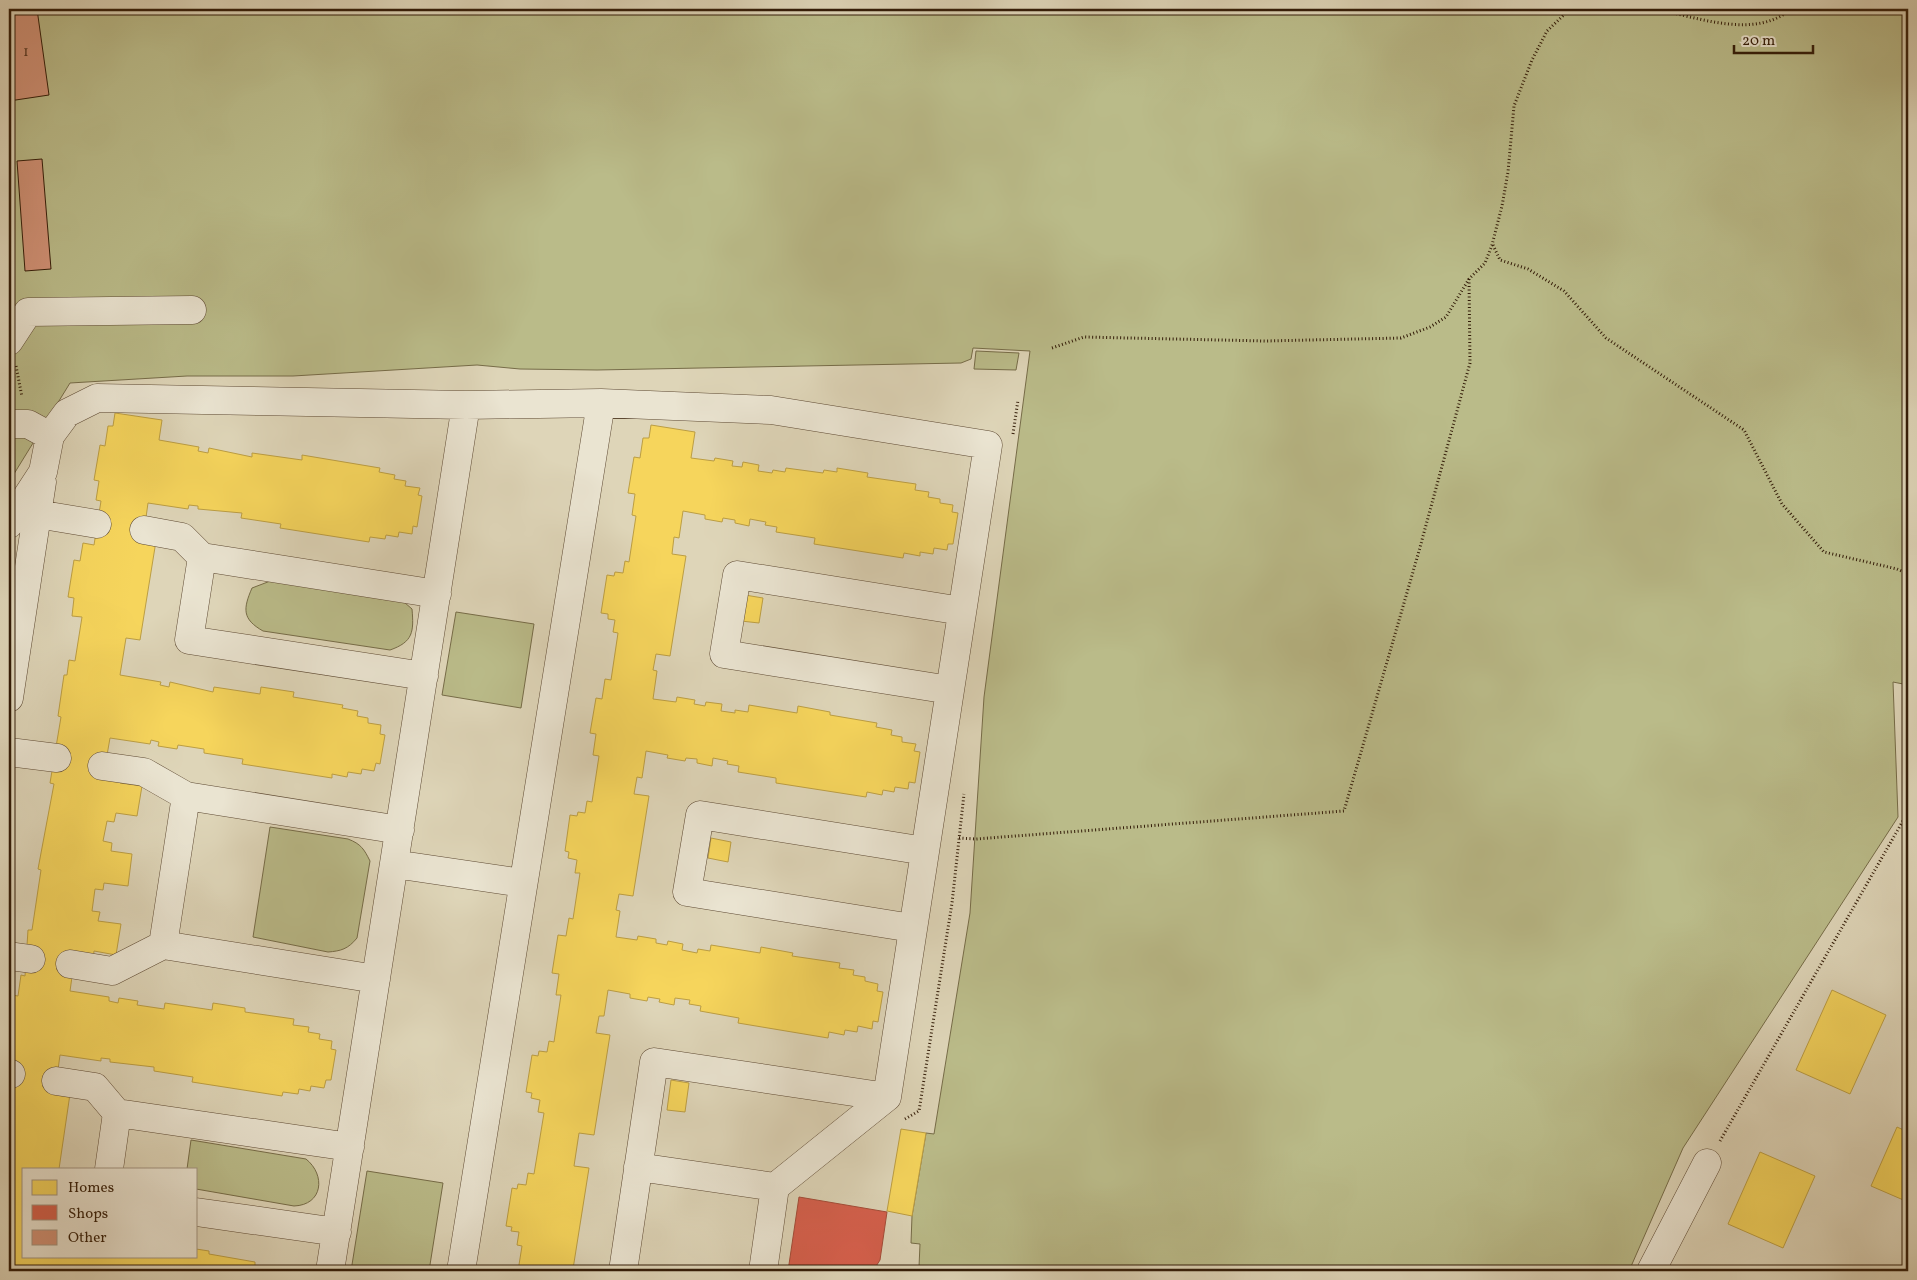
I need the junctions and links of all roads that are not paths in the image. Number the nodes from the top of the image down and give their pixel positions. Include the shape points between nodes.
1 (192, 310) dead end
2 (9, 340) edge
3 (601, 403) junction
4 (466, 404) junction
5 (29, 428) edge
6 (43, 472) junction
7 (36, 514) junction
8 (9, 524) edge
9 (97, 524) dead end
10 (144, 530) dead end
11 (202, 557) junction
12 (437, 594) junction
13 (962, 612) junction
14 (424, 676) junction
15 (950, 690) junction
16 (9, 698) edge
17 (9, 752) edge
18 (57, 758) dead end
19 (102, 766) dead end
20 (186, 796) junction
21 (400, 830) junction
22 (925, 851) junction
23 (394, 864) junction
24 (523, 883) junction
25 (912, 928) junction
26 (162, 945) junction
27 (70, 964) dead end
28 (376, 979) junction
29 (56, 1081) dead end
30 (887, 1097) junction
31 (117, 1113) junction
32 (350, 1147) junction
33 (1707, 1163) road end
34 (638, 1167) junction
35 (109, 1168) edge
36 (775, 1187) junction
37 (198, 1212) edge
38 (336, 1232) junction
39 (330, 1271) edge
40 (461, 1271) edge
41 (623, 1271) edge
42 (763, 1271) edge
43 (1651, 1271) edge

1 - 2 street via 28,312
3 - 4 street
3 - 13 street via 771,410 988,445
3 - 24 street
4 - 5 street via 97,398 67,414
4 - 12 street
5 - 6 street
6 - 7 street
6 - 8 street
7 - 9 street
7 - 16 street
10 - 11 street via 182,537
11 - 12 street
11 - 14 street via 189,640
12 - 14 street
13 - 15 street
13 - 15 street via 737,575 724,654
14 - 21 street
15 - 22 street
17 - 18 street
19 - 20 street via 144,772
20 - 21 street
20 - 26 street
21 - 23 street
22 - 25 street
22 - 25 street via 700,815 687,892
23 - 24 street
23 - 28 street
24 - 40 street
25 - 30 street
26 - 27 street via 112,971
26 - 28 street
28 - 32 street
29 - 31 street via 95,1087
30 - 34 street via 654,1062
30 - 36 street
31 - 32 street
31 - 35 street
32 - 38 street
33 - 43 street
34 - 36 street
34 - 41 street
36 - 42 street
37 - 38 street
38 - 39 street

